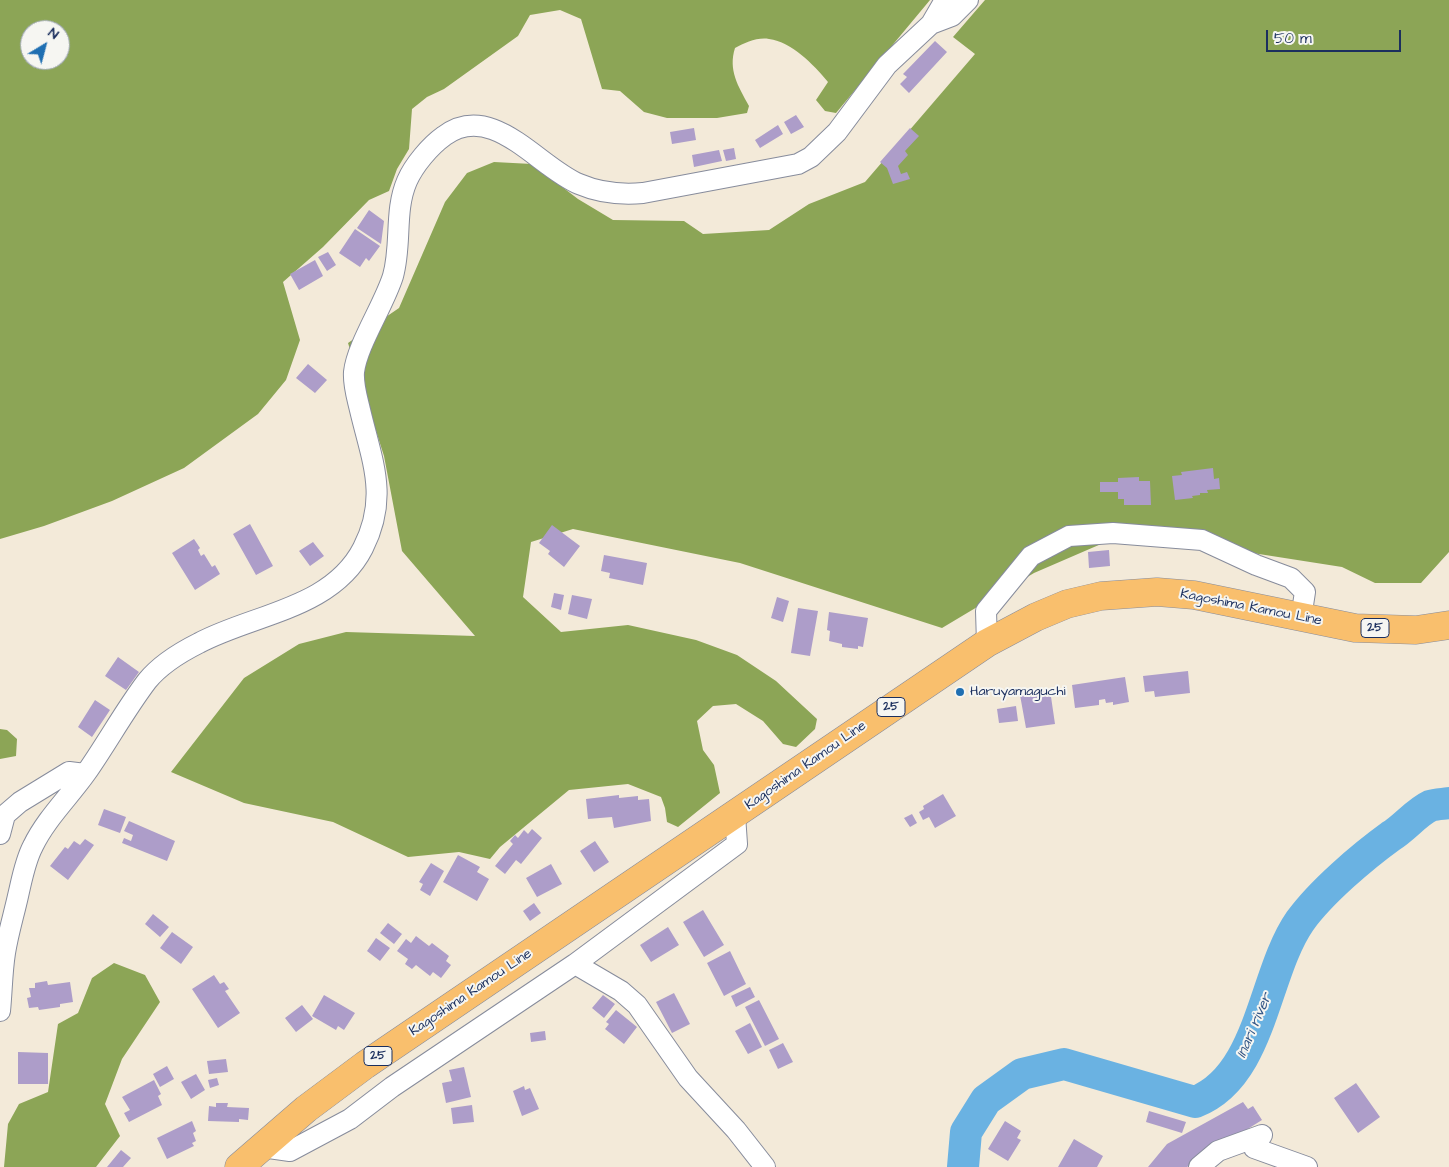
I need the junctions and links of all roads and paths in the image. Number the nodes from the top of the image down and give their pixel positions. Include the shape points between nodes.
1 (946, 0) edge
2 (968, 0) edge
3 (931, 24) junction
4 (1301, 618) junction
5 (1449, 626) edge
6 (987, 642) junction
7 (85, 774) junction
8 (734, 815) junction
9 (0, 834) edge
10 (575, 964) junction
11 (0, 1011) edge
12 (262, 1147) junction
13 (239, 1167) edge
14 (765, 1167) edge
15 (1199, 1167) edge
16 (1307, 1167) edge

1 - 3 street
2 - 3 street via 952,16
3 - 7 street via 887,65 826,144 798,164 620,195 576,183 495,129 475,124 456,128 442,137 408,178 400,201 398,254 393,276 384,303 357,357 354,371 354,387 377,475 378,508 362,551 338,578 306,600 219,634 172,660 149,679
4 - 5 main road, Kagoshima Kamou Line / 25 via 1355,628 1416,630
4 - 6 main road, Kagoshima Kamou Line / 25 via 1194,595 1157,592 1067,604
4 - 6 street via 1305,592 1291,578 1202,540 1114,534 1069,536 1031,556 986,610
6 - 8 main road, Kagoshima Kamou Line / 25
7 - 9 street via 69,772 20,802 5,815
7 - 11 street via 32,847 5,952
8 - 10 street via 736,844
8 - 12 main road, Kagoshima Kamou Line / 25 via 365,1065
10 - 12 street via 392,1087 350,1119 290,1151
10 - 14 street via 621,991 637,1005 688,1078
12 - 13 main road, Kagoshima Kamou Line / 25
15 - 16 street via 1218,1151 1262,1135 1254,1148

